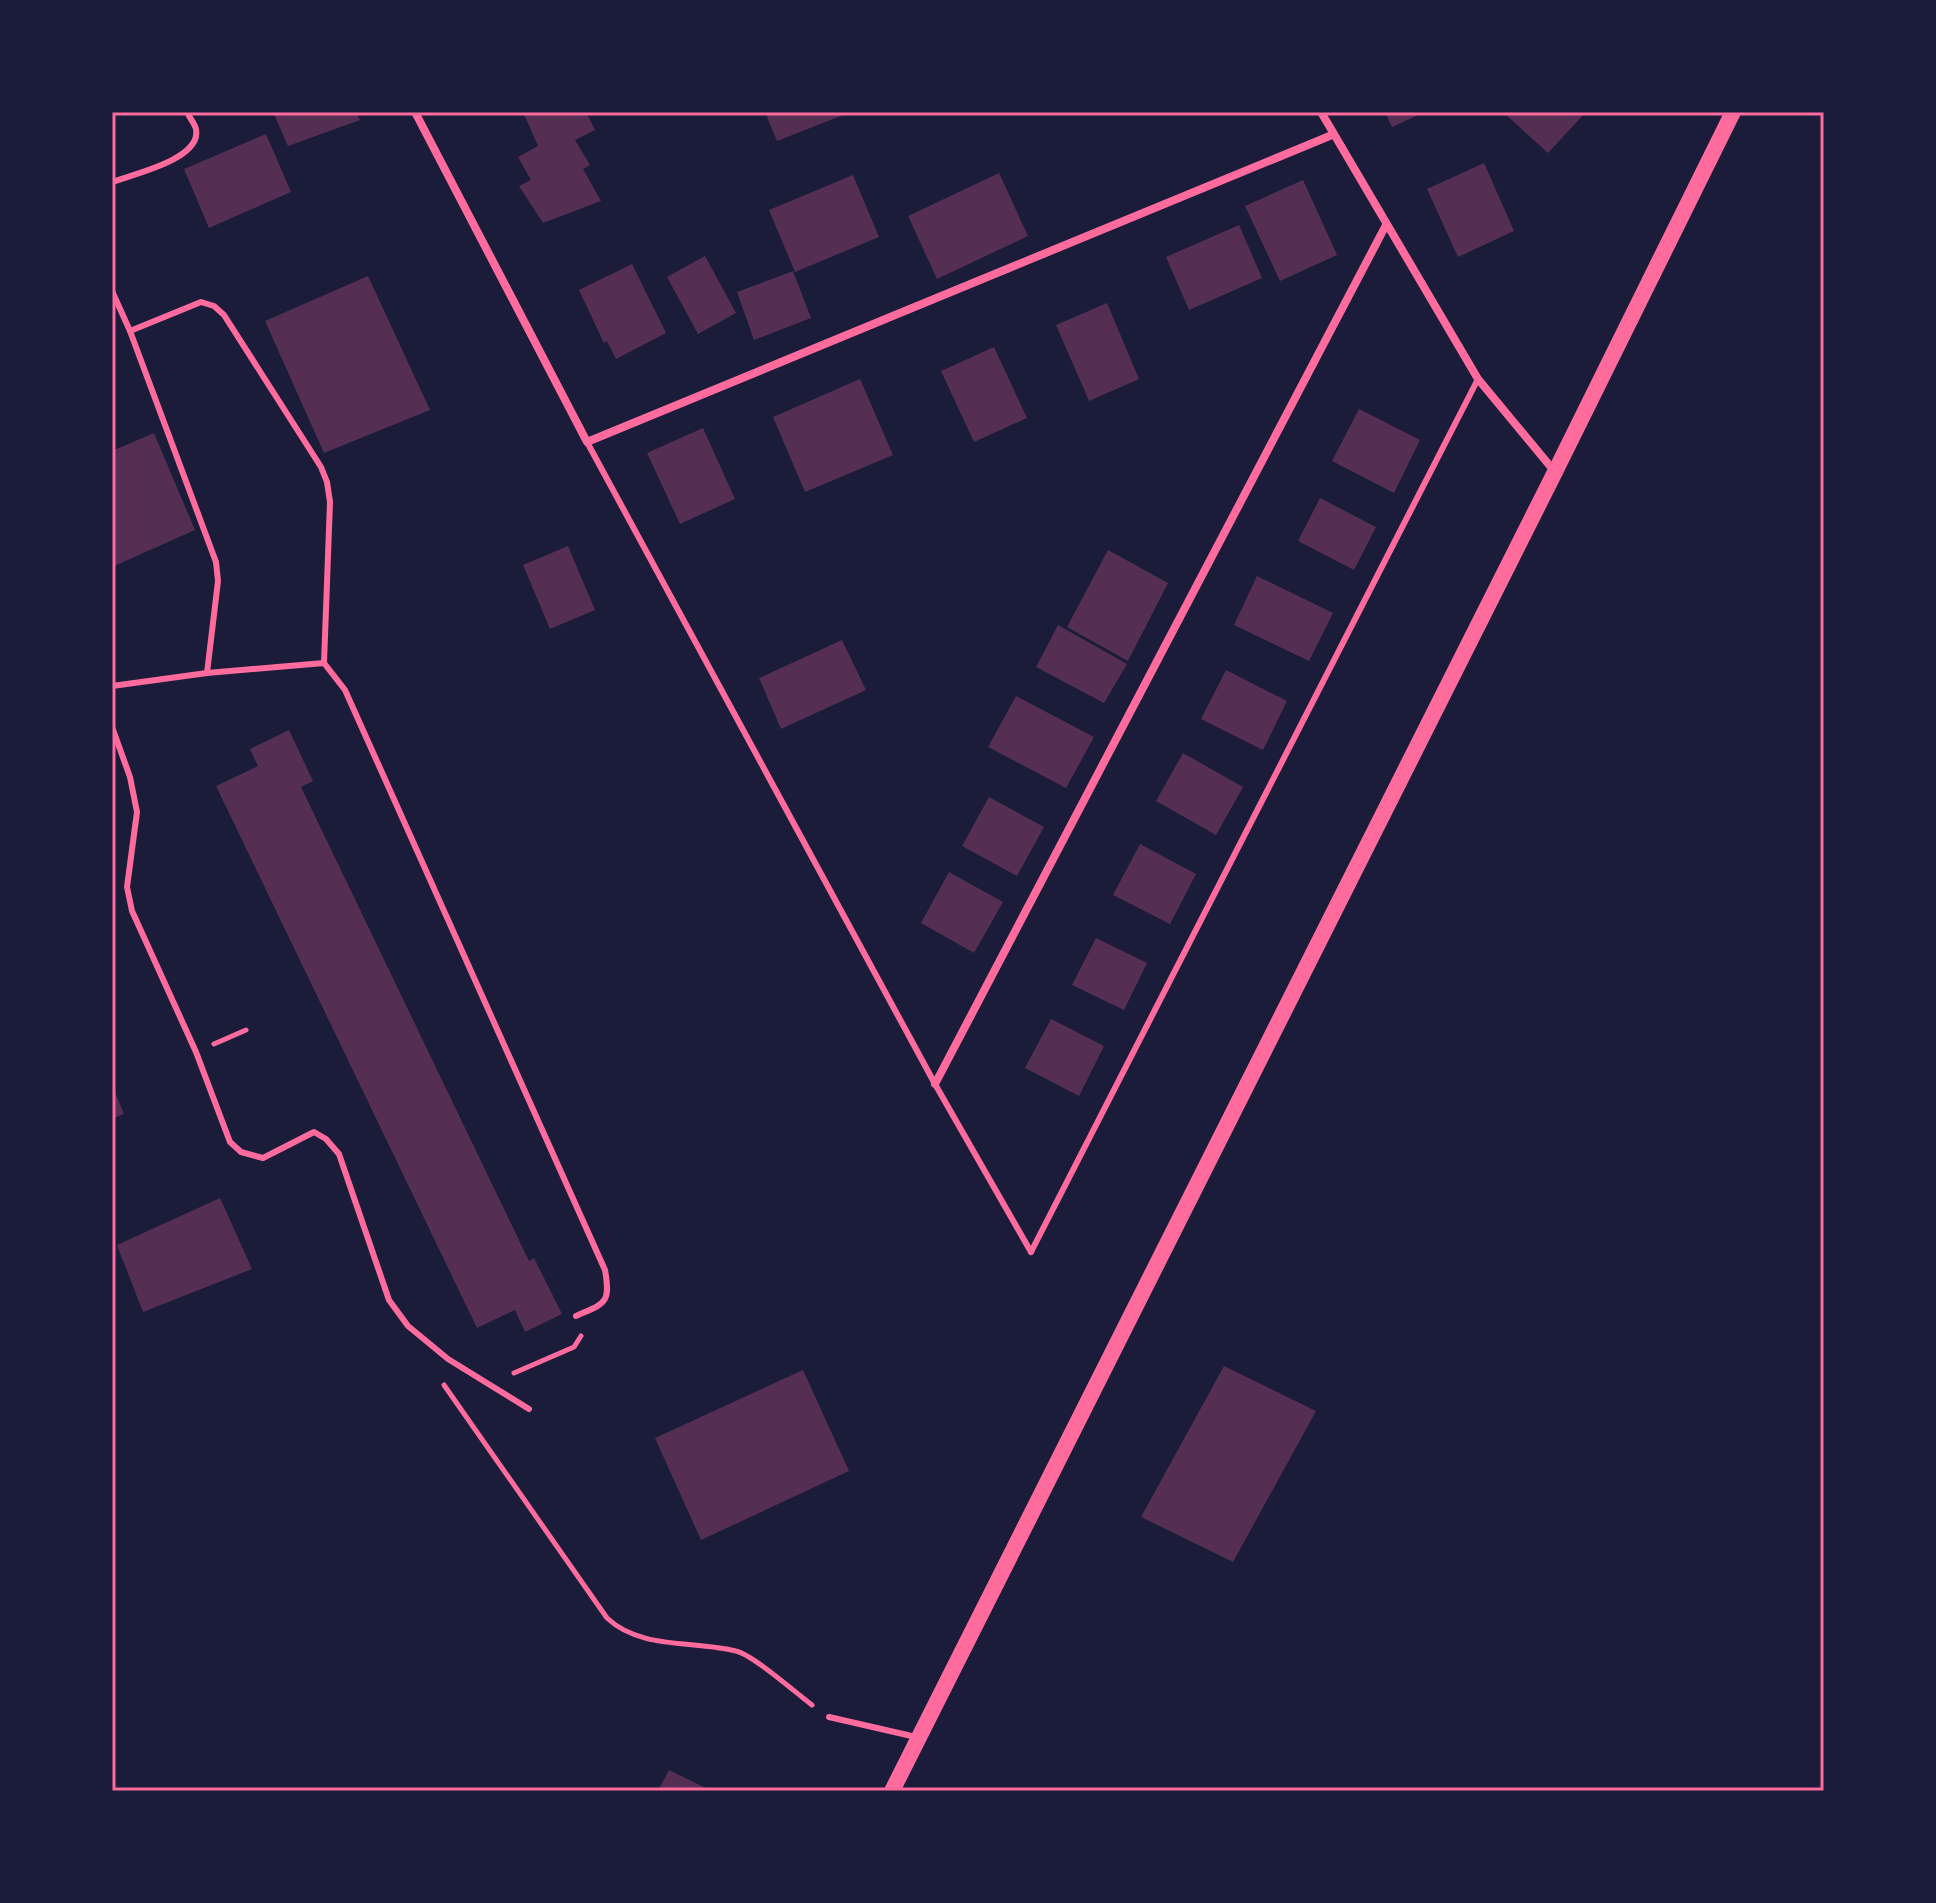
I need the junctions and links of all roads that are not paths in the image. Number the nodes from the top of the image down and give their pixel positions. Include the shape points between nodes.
1 (187, 112) edge
2 (415, 112) edge
3 (1321, 112) edge
4 (1733, 112) edge
5 (1332, 135) junction
6 (112, 182) edge
7 (1386, 225) junction
8 (112, 291) edge
9 (130, 331) junction
10 (1478, 379) junction
11 (587, 442) junction
12 (1555, 472) junction
13 (324, 663) junction
14 (207, 673) junction
15 (112, 686) edge
16 (112, 727) edge
17 (935, 1084) junction
18 (576, 1316) dead end
19 (529, 1409) dead end
20 (829, 1717) road end
21 (919, 1738) junction
22 (892, 1791) edge

1 - 6 lane via 196,129 193,145 183,156
2 - 11 street
3 - 5 street
4 - 12 main road
5 - 7 street
5 - 11 street
7 - 10 street
7 - 17 street
8 - 9 lane
9 - 13 lane via 201,302 214,306 321,467 330,502
9 - 14 lane via 216,562
10 - 12 street
10 - 17 lane via 1031,1252
11 - 17 lane
12 - 21 main road
13 - 14 lane
13 - 18 lane via 345,690 605,1270 609,1291 601,1304
14 - 15 lane
16 - 19 lane via 137,812 127,887 132,911 230,1142 241,1152 263,1158 314,1132 326,1139 339,1154 389,1300 408,1326 448,1359
20 - 21 lane
21 - 22 main road

